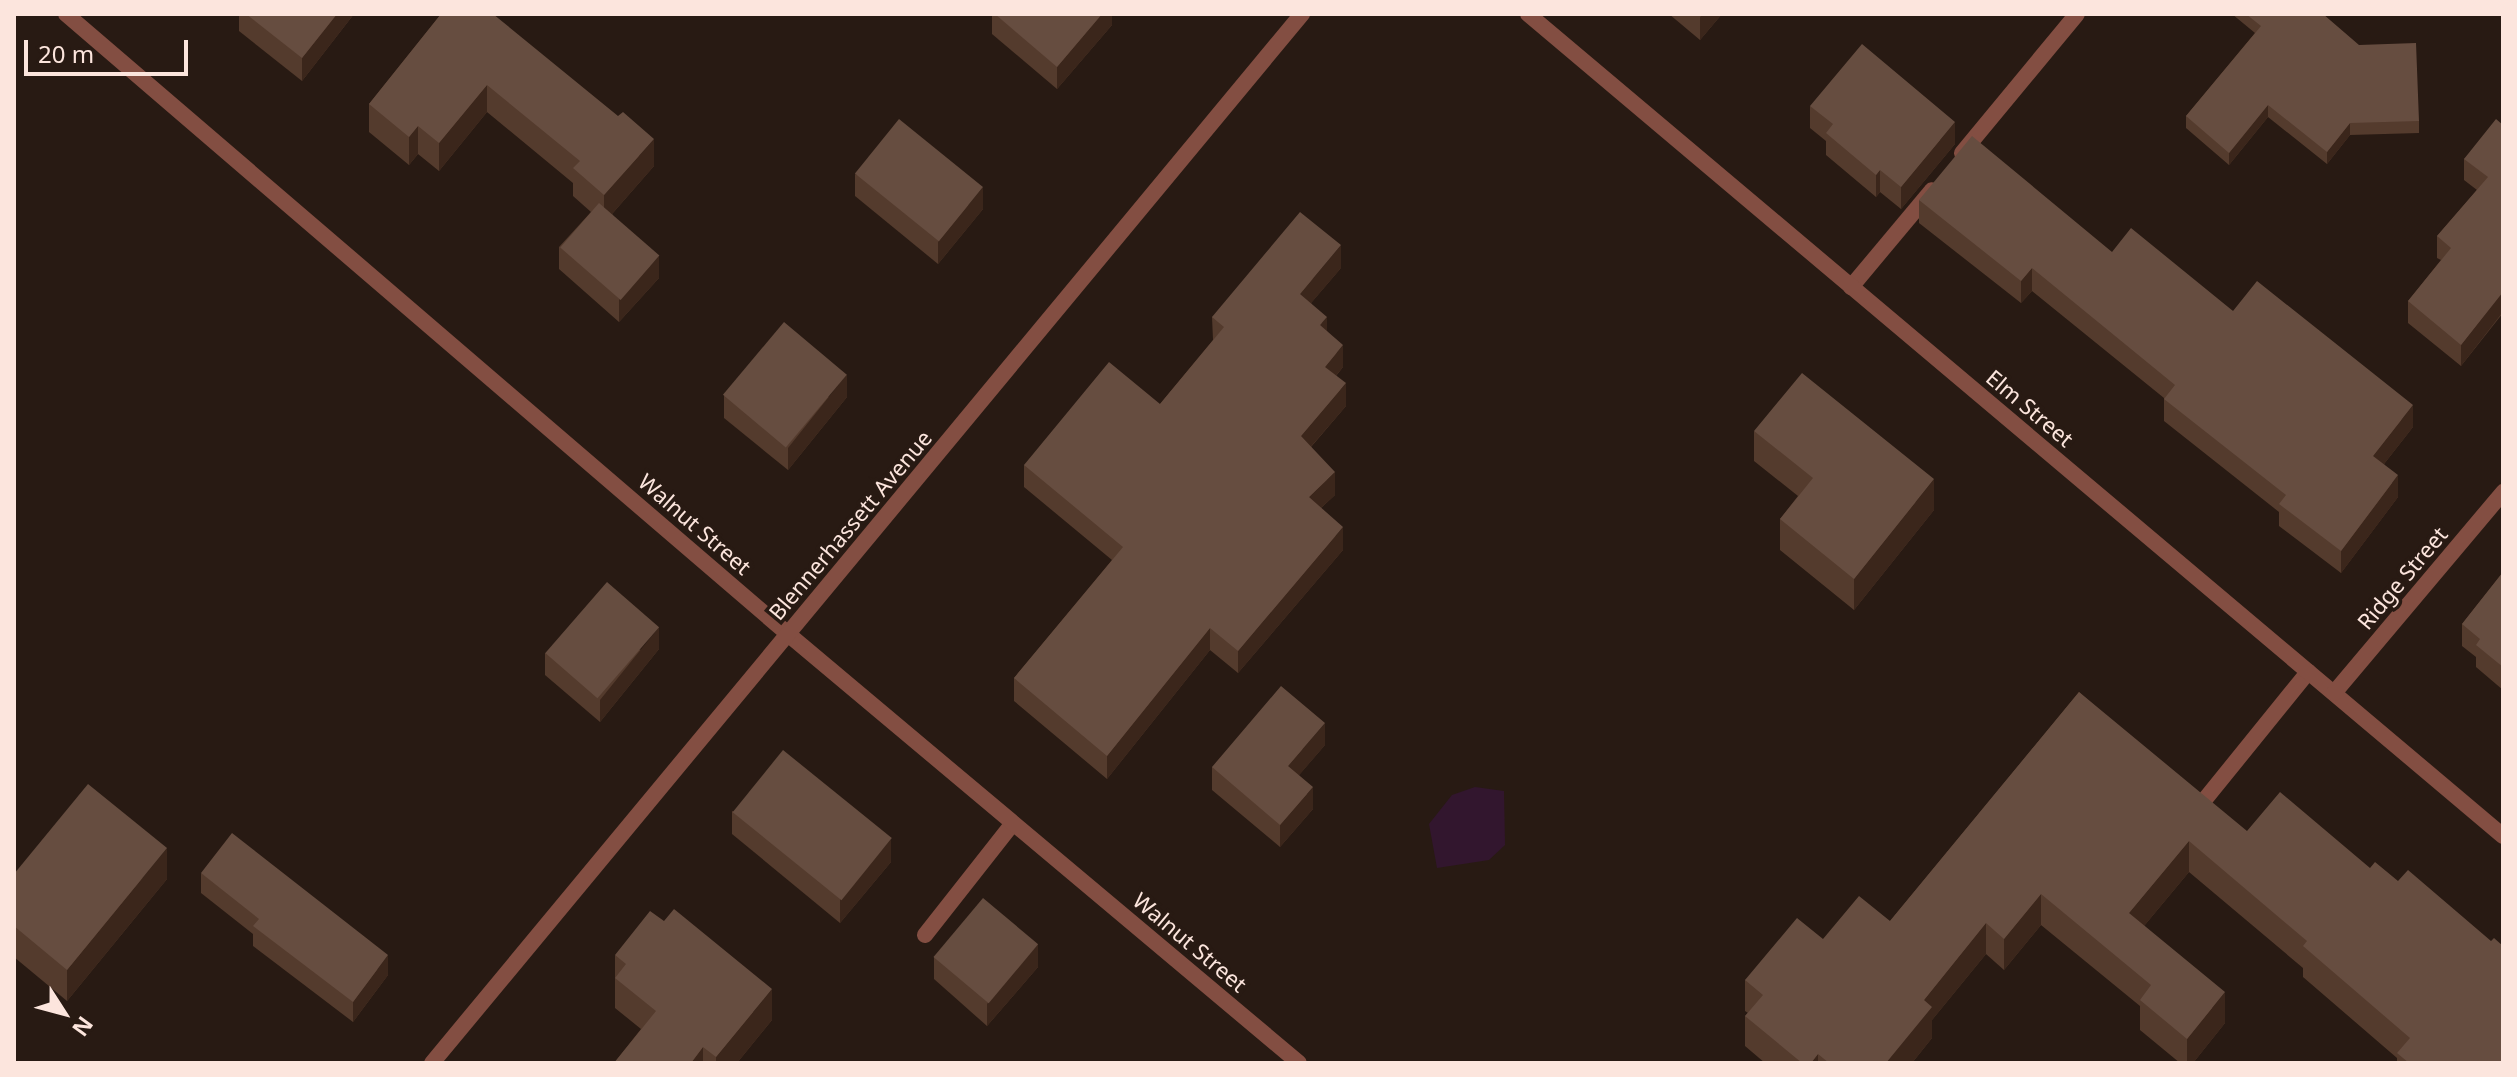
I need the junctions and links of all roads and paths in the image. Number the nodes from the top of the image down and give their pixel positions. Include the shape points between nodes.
1 (66, 14) edge
2 (1302, 14) edge
3 (1528, 14) edge
4 (2077, 14) edge
5 (1851, 287) junction
6 (2503, 492) edge
7 (788, 634) junction
8 (2308, 672) junction
9 (2334, 693) junction
10 (2202, 803) edge
11 (1013, 823) junction
12 (2503, 836) edge
13 (925, 935) dead end
14 (432, 1063) edge
15 (1299, 1063) edge

1 - 7 street, Walnut Street
2 - 7 street, Blennerhassett Avenue
3 - 5 street, Elm Street
4 - 5 street
5 - 8 street, Elm Street
6 - 9 street, Ridge Street
7 - 11 street, Walnut Street
7 - 14 street, Blennerhassett Avenue
8 - 9 street, Elm Street
8 - 10 street
9 - 12 street, Elm Street
11 - 13 street
11 - 15 street, Walnut Street

